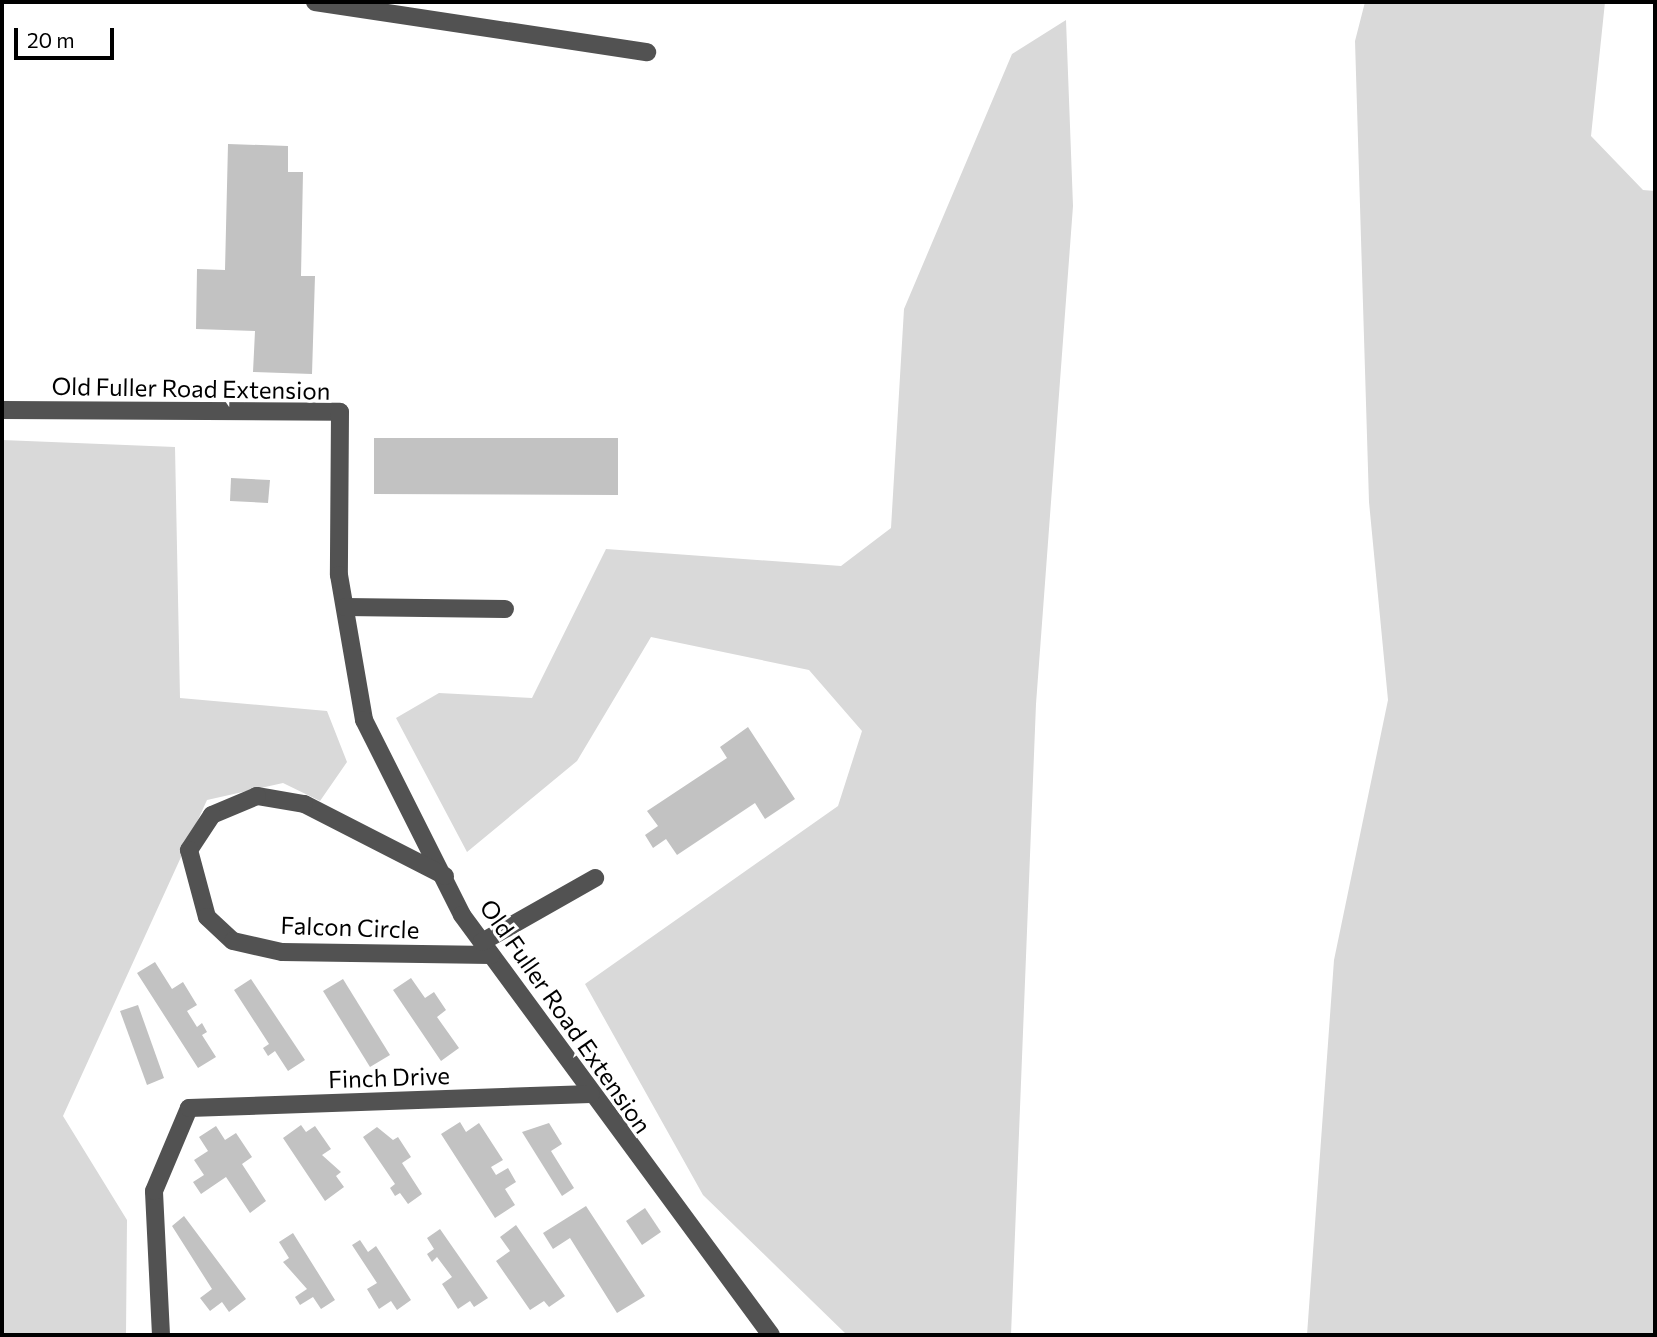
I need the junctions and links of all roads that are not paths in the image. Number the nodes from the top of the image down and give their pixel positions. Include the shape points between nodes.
1 (315, 2) edge
2 (647, 52) dead end
3 (2, 410) edge
4 (345, 607) junction
5 (505, 608) dead end
6 (445, 876) junction
7 (595, 878) dead end
8 (486, 948) junction
9 (591, 1094) junction
10 (161, 1335) edge
11 (771, 1335) edge

1 - 2 street
3 - 4 street, Old Fuller Road Extension via 340,412
4 - 5 street
4 - 6 street, Old Fuller Road Extension via 364,720
6 - 8 street, Old Fuller Road Extension
6 - 8 street, Falcon Circle via 304,804 257,796 212,815 190,850 206,917 233,941 282,952
7 - 8 street
8 - 9 street, Old Fuller Road Extension
9 - 10 street, Finch Drive via 189,1108 155,1191
9 - 11 street, Old Fuller Road Extension

